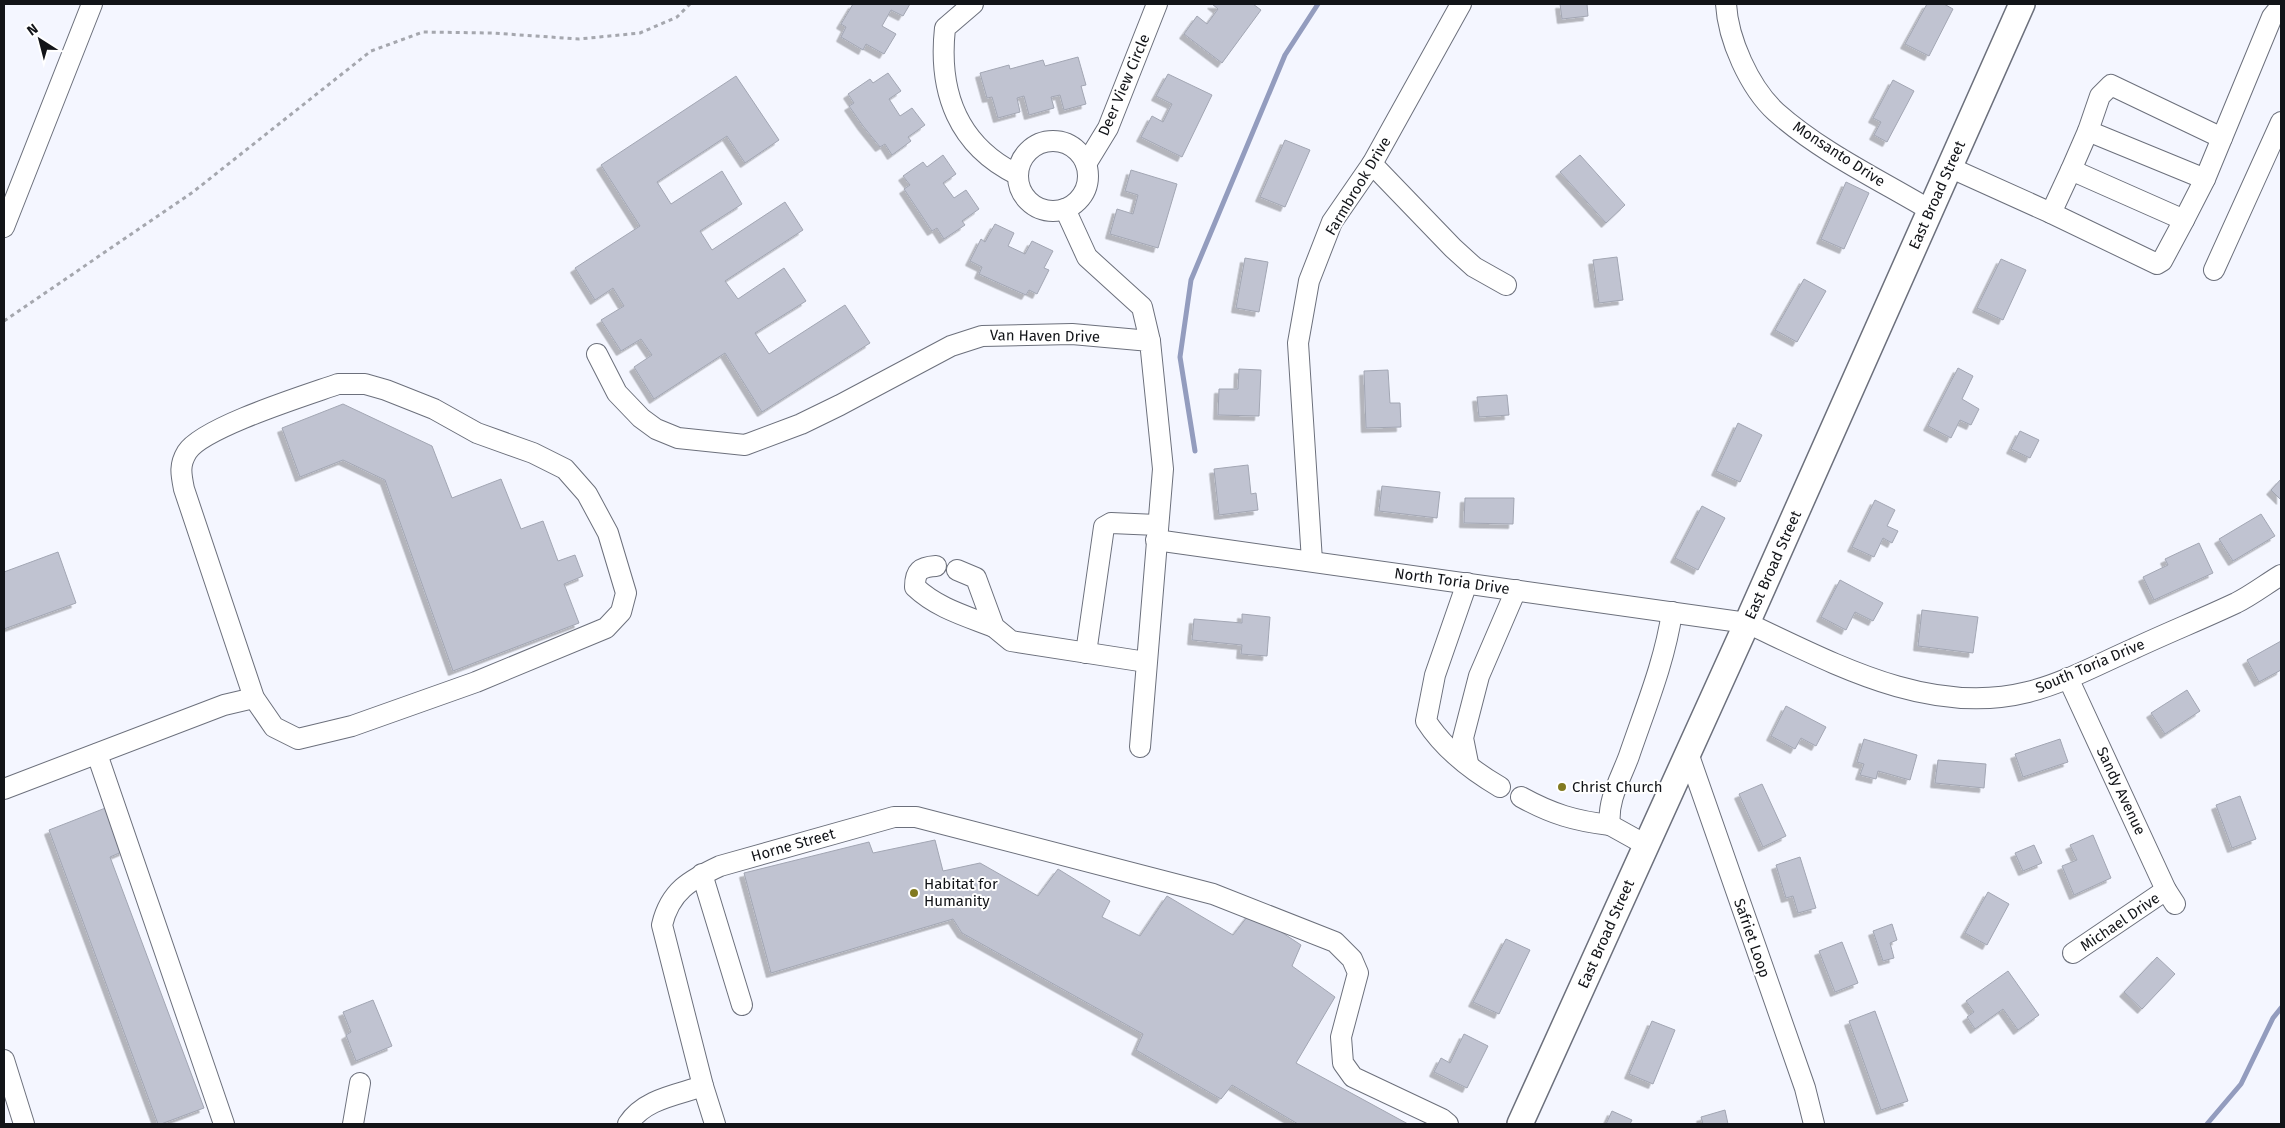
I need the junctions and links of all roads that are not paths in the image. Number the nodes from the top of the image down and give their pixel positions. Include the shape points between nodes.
1 (92, 4) edge
2 (973, 4) edge
3 (1157, 4) edge
4 (1462, 4) edge
5 (1726, 4) edge
6 (2022, 4) edge
7 (2281, 6) edge
8 (2281, 122) edge
9 (2088, 131) junction
10 (2222, 138) junction
11 (1086, 164) junction
12 (1372, 164) junction
13 (1950, 167) junction
14 (2071, 170) junction
15 (1018, 175) junction
16 (2205, 179) junction
17 (1065, 209) junction
18 (1930, 210) junction
19 (2051, 213) junction
20 (2184, 220) junction
21 (4, 227) edge
22 (2214, 270) dead end
23 (1506, 285) dead end
24 (1150, 341) junction
25 (597, 354) dead end
26 (1157, 532) junction
27 (1312, 561) junction
28 (936, 566) dead end
29 (957, 570) dead end
30 (2281, 575) edge
31 (1467, 583) junction
32 (1516, 590) junction
33 (1672, 612) junction
34 (1747, 623) junction
35 (994, 626) junction
36 (1086, 653) junction
37 (1146, 662) junction
38 (2068, 678) junction
39 (254, 698) junction
40 (1140, 747) dead end
41 (1688, 753) junction
42 (97, 754) junction
43 (1468, 763) junction
44 (1500, 787) dead end
45 (4, 789) edge
46 (1521, 797) dead end
47 (1610, 825) junction
48 (1646, 845) junction
49 (702, 874) junction
50 (2171, 897) joint
51 (2073, 953) dead end
52 (742, 1004) dead end
53 (5, 1068) edge
54 (360, 1083) dead end
55 (703, 1086) junction
56 (24, 1124) edge
57 (224, 1124) edge
58 (353, 1124) edge
59 (628, 1124) edge
60 (716, 1124) edge
61 (1448, 1124) edge
62 (1520, 1124) edge
63 (1814, 1124) edge

1 - 21 street
2 - 15 street via 945,28 942,55 948,94 962,128 986,156
3 - 11 street, Deer View Circle via 1108,128
4 - 12 street, Farmbrook Drive
5 - 18 street, Monsanto Drive via 1727,23 1745,70 1775,111 1815,142
6 - 13 main road, East Broad Street
7 - 10 street via 2272,17
8 - 22 street
9 - 10 street via 2100,96 2111,85
9 - 14 street
9 - 16 street
10 - 16 street
11 - 15 street via 1079,152 1068,144 1055,141 1041,143 1021,161
11 - 17 street via 1088,178 1085,191 1077,202
12 - 23 street via 1474,267
12 - 27 street, Farmbrook Drive via 1332,222 1309,281 1298,343
13 - 18 main road, East Broad Street
13 - 19 street
14 - 19 street
14 - 20 street
15 - 17 street via 1027,200 1038,208 1051,211
16 - 20 street
17 - 24 street via 1086,257 1142,306
18 - 34 main road, East Broad Street
19 - 20 street via 2157,264 2162,261
24 - 25 street, Van Haven Drive via 1072,334 982,336 951,346 801,424 745,445 678,438 656,429 618,393
24 - 26 street via 1163,469
26 - 27 street, North Toria Drive
26 - 36 street, North Toria Drive via 1111,523 1104,527
26 - 37 street
27 - 31 street, North Toria Drive
28 - 35 street via 919,570 915,576 915,587 928,599 947,609
29 - 35 street via 976,578
30 - 38 street, South Toria Drive via 2238,602
31 - 32 street, North Toria Drive
31 - 43 street via 1435,675 1426,721 1453,753
32 - 33 street, North Toria Drive
32 - 43 street via 1479,676 1463,738
33 - 34 street, North Toria Drive
33 - 47 street via 1668,635 1611,803
34 - 38 street, South Toria Drive via 1882,682 1933,694 1985,698 2028,692
34 - 41 main road, East Broad Street
35 - 36 street via 1012,641
36 - 37 street
37 - 40 street
38 - 50 street, Sandy Avenue
39 - 39 street via 187,498 180,468 188,450 212,432 338,384 365,384 434,409 477,433 533,453 565,469 587,494 608,533 626,593 621,612 606,628 452,690 352,726 298,739 274,727
39 - 42 street via 224,705
41 - 48 main road, East Broad Street
41 - 63 street, Safriet Loop
42 - 45 street
42 - 57 street
43 - 44 street via 1476,773
46 - 47 street via 1551,813 1581,822
47 - 48 street
48 - 62 main road, East Broad Street
49 - 52 street
49 - 55 street, Horne Street via 676,894 666,908 662,925
49 - 61 street, Horne Street via 720,866 894,817 916,817 1213,894 1335,942 1352,958 1358,973 1341,1037 1343,1063 1353,1077
50 - 51 street, Michael Drive
53 - 56 street
54 - 58 street
55 - 59 street via 651,1103 640,1109
55 - 60 street, Horne Street

